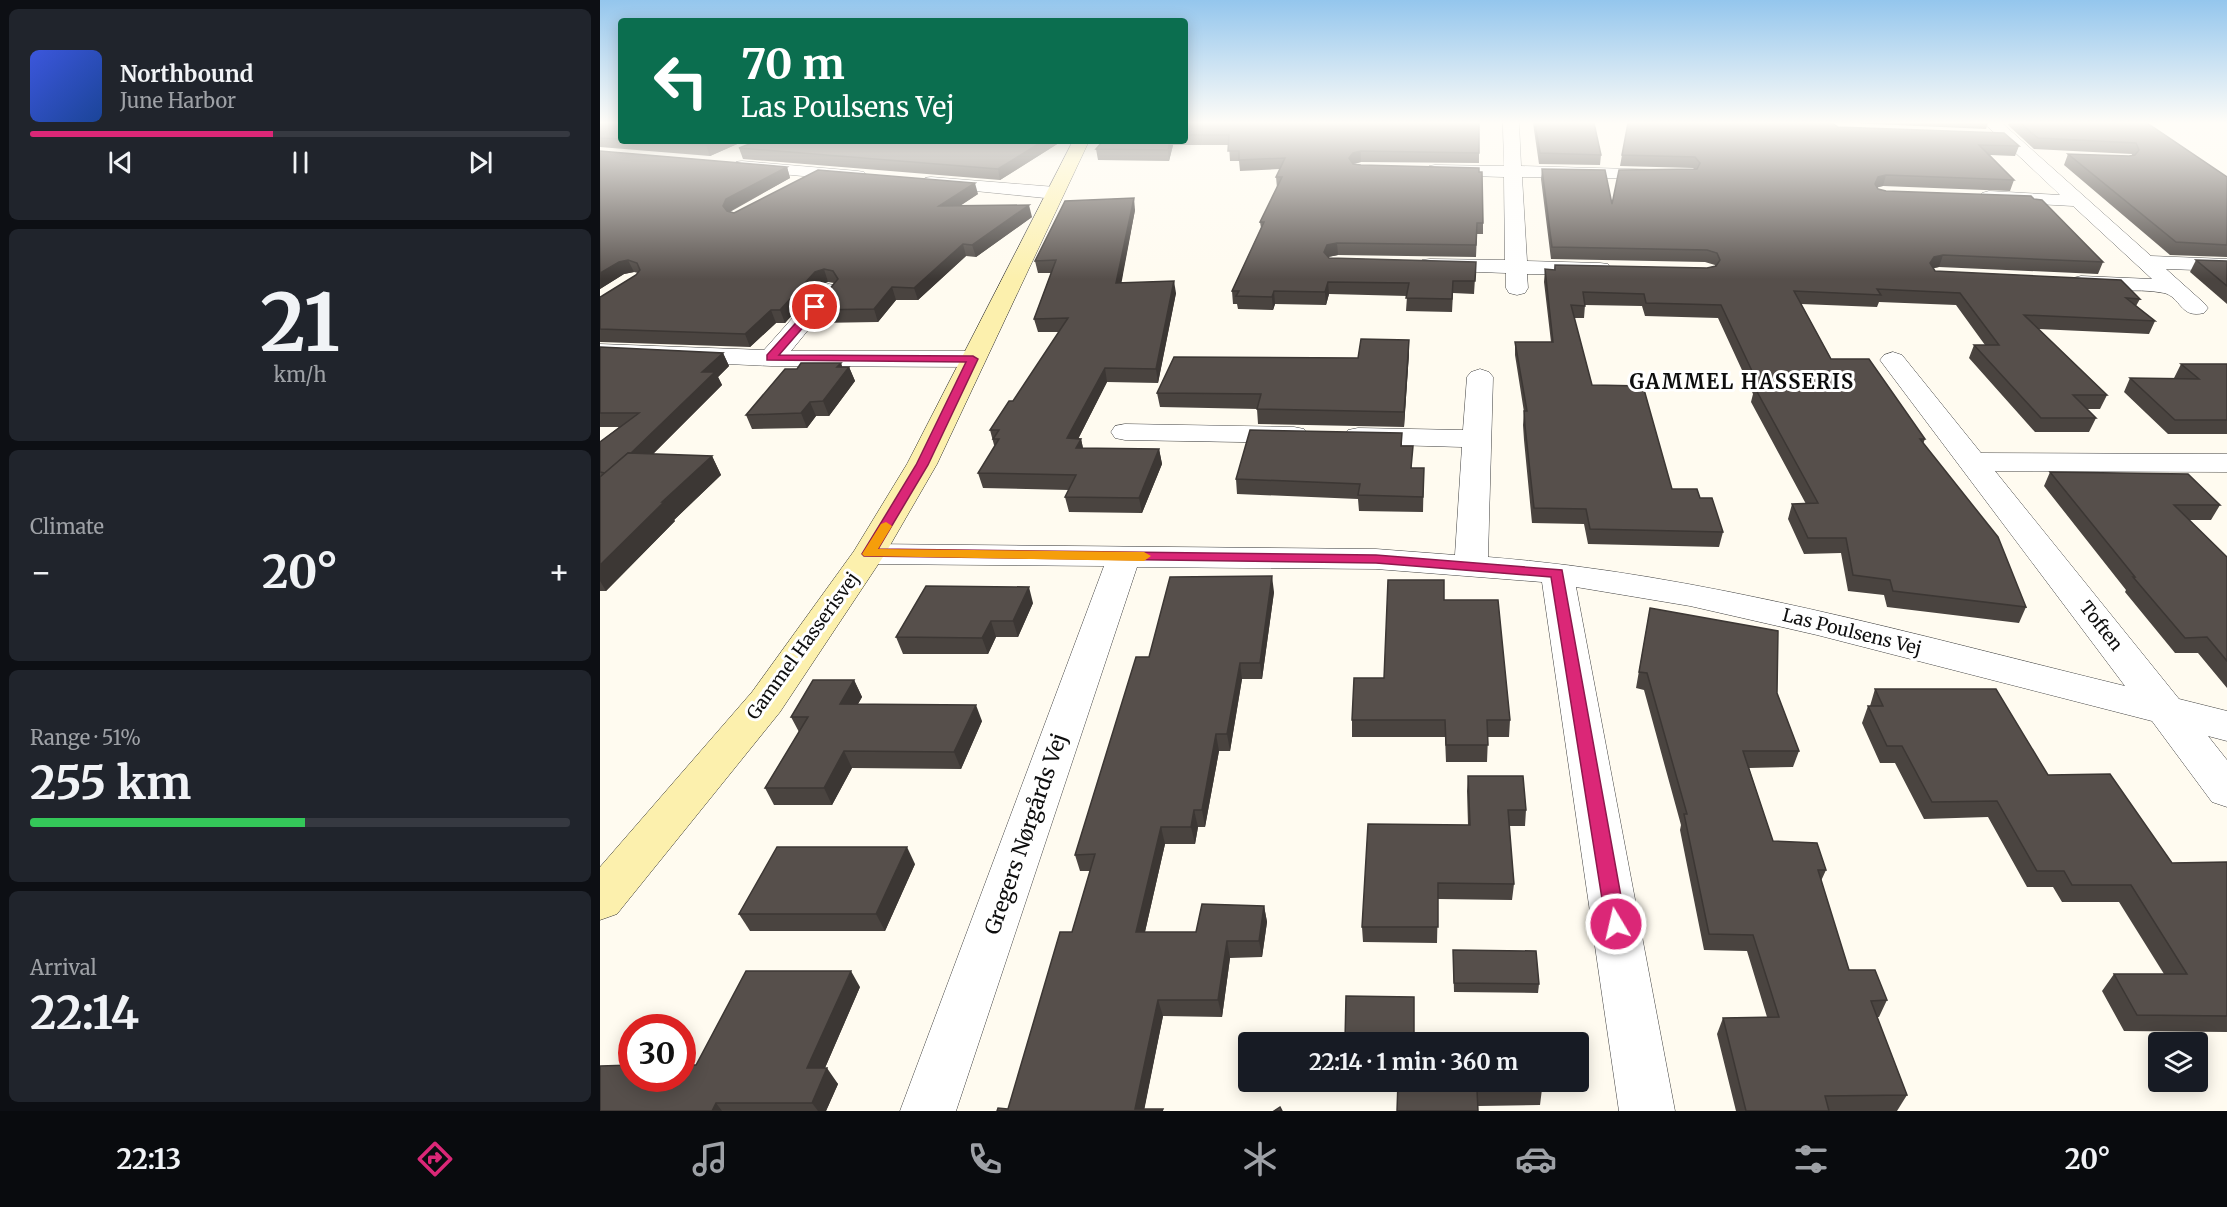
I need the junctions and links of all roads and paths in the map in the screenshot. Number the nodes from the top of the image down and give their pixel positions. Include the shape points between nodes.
1 (814, 175) edge
2 (839, 175) edge
3 (1064, 175) edge
4 (1514, 175) edge
5 (2049, 175) edge
6 (877, 178) edge
7 (912, 181) edge
8 (788, 189) edge
9 (1055, 193) junction
10 (1974, 197) edge
11 (2078, 201) junction
12 (2145, 262) junction
13 (1409, 264) edge
14 (2227, 265) edge
15 (1622, 269) edge
16 (1516, 278) junction
17 (2056, 281) edge
18 (2172, 287) junction
19 (829, 291) edge
20 (2196, 308) dead end
21 (600, 351) edge
22 (771, 358) junction
23 (973, 359) junction
24 (1893, 360) dead end
25 (1480, 376) dead end
26 (1125, 432) dead end
27 (1477, 439) junction
28 (1974, 462) junction
29 (2227, 463) edge
30 (869, 554) junction
31 (1124, 556) junction
32 (1471, 565) junction
33 (1557, 573) junction
34 (2166, 711) junction
35 (2227, 726) edge
36 (2227, 790) edge
37 (600, 900) edge
38 (928, 1111) edge
39 (1647, 1111) edge

1 - 8 street
2 - 6 street
3 - 9 street, Gammel Hasserisvej
4 - 16 street
5 - 11 street
7 - 9 street
9 - 23 street, Gammel Hasserisvej
10 - 11 street
11 - 12 street
12 - 14 street
12 - 18 street
13 - 16 street
15 - 16 street
17 - 18 street
18 - 20 street
19 - 22 street
21 - 22 street
22 - 23 street
23 - 30 street, Gammel Hasserisvej via 922,465
24 - 28 street, Toften
25 - 27 street
26 - 27 street
27 - 32 street
28 - 29 street
28 - 34 street, Toften
30 - 31 street, Las Poulsens Vej
30 - 37 street, Gammel Hasserisvej via 766,702
31 - 32 street, Las Poulsens Vej via 1376,559
31 - 38 street, Gregers Nørgårds Vej
32 - 33 street, Las Poulsens Vej
33 - 34 street, Las Poulsens Vej via 1690,595 1817,623
33 - 39 street
34 - 35 street, Las Poulsens Vej
34 - 36 street, Toften

